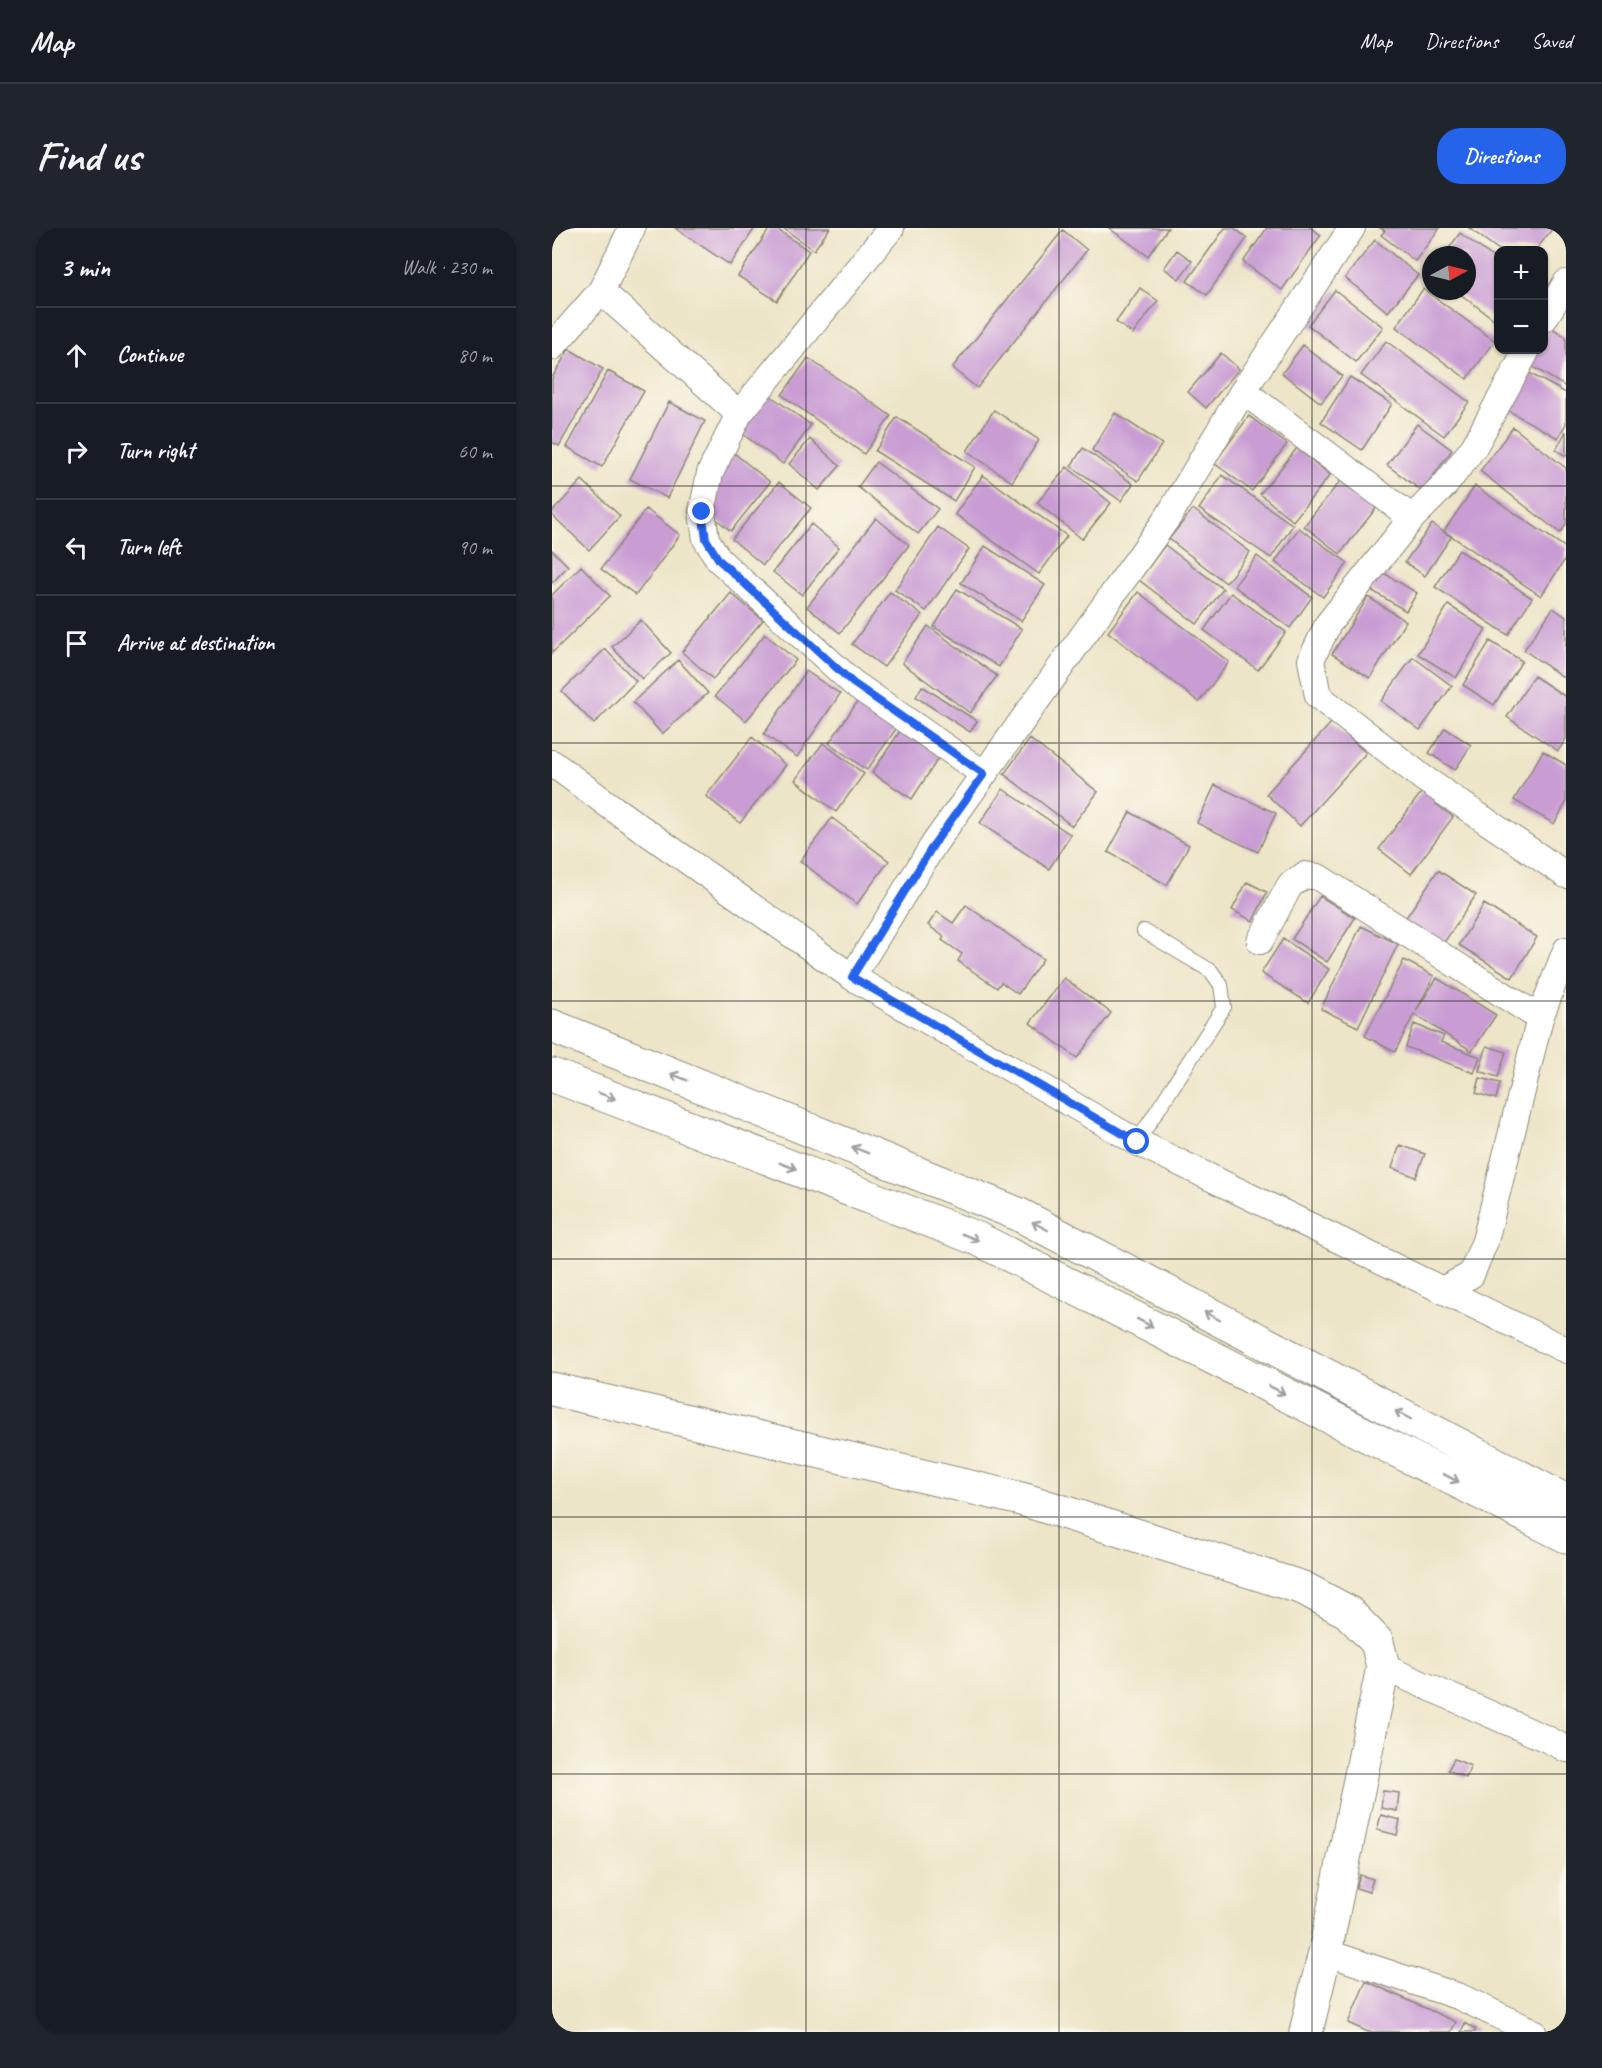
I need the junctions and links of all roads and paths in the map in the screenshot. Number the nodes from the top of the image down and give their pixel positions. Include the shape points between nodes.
1 (632, 228) edge
2 (891, 228) edge
3 (1352, 228) edge
4 (1566, 283) edge
5 (601, 291) junction
6 (1548, 312) edge
7 (552, 347) edge
8 (1525, 354) edge
9 (1243, 391) junction
10 (739, 414) junction
11 (1412, 518) junction
12 (552, 763) edge
13 (984, 774) junction
14 (1566, 875) edge
15 (1143, 931) dead end
16 (1260, 941) dead end
17 (1566, 950) edge
18 (852, 977) junction
19 (1540, 1018) junction
20 (552, 1026) edge
21 (552, 1075) edge
22 (1137, 1142) junction
23 (1442, 1290) junction
24 (1566, 1350) edge
25 (552, 1389) edge
26 (1566, 1501) edge
27 (1566, 1536) edge
28 (1383, 1667) junction
29 (1566, 1749) edge
30 (1325, 1952) junction
31 (1305, 2032) edge
32 (1533, 2032) edge

1 - 5 street
2 - 10 street
3 - 9 street
4 - 6 street
5 - 7 street
5 - 10 street
8 - 11 street via 1474,447 1445,485
9 - 11 street
9 - 13 street via 1168,518
10 - 13 street via 711,473 702,512 706,539 719,560 853,683
11 - 14 street via 1328,624 1311,660 1318,696 1423,778
12 - 18 street
13 - 18 street via 934,844
15 - 22 lane via 1211,970 1221,985 1224,1007
16 - 19 street via 1290,885 1305,875 1318,877
17 - 19 street
18 - 22 street
19 - 23 street via 1485,1241 1471,1275
26 -> 20 main road via 1018,1214
21 -> 27 main road via 978,1239
22 - 23 street
23 - 24 street
25 - 28 main road via 1025,1500 1303,1588 1348,1612 1377,1642
28 - 29 street
28 - 30 main road
30 - 31 main road
30 - 32 street via 1460,1997

